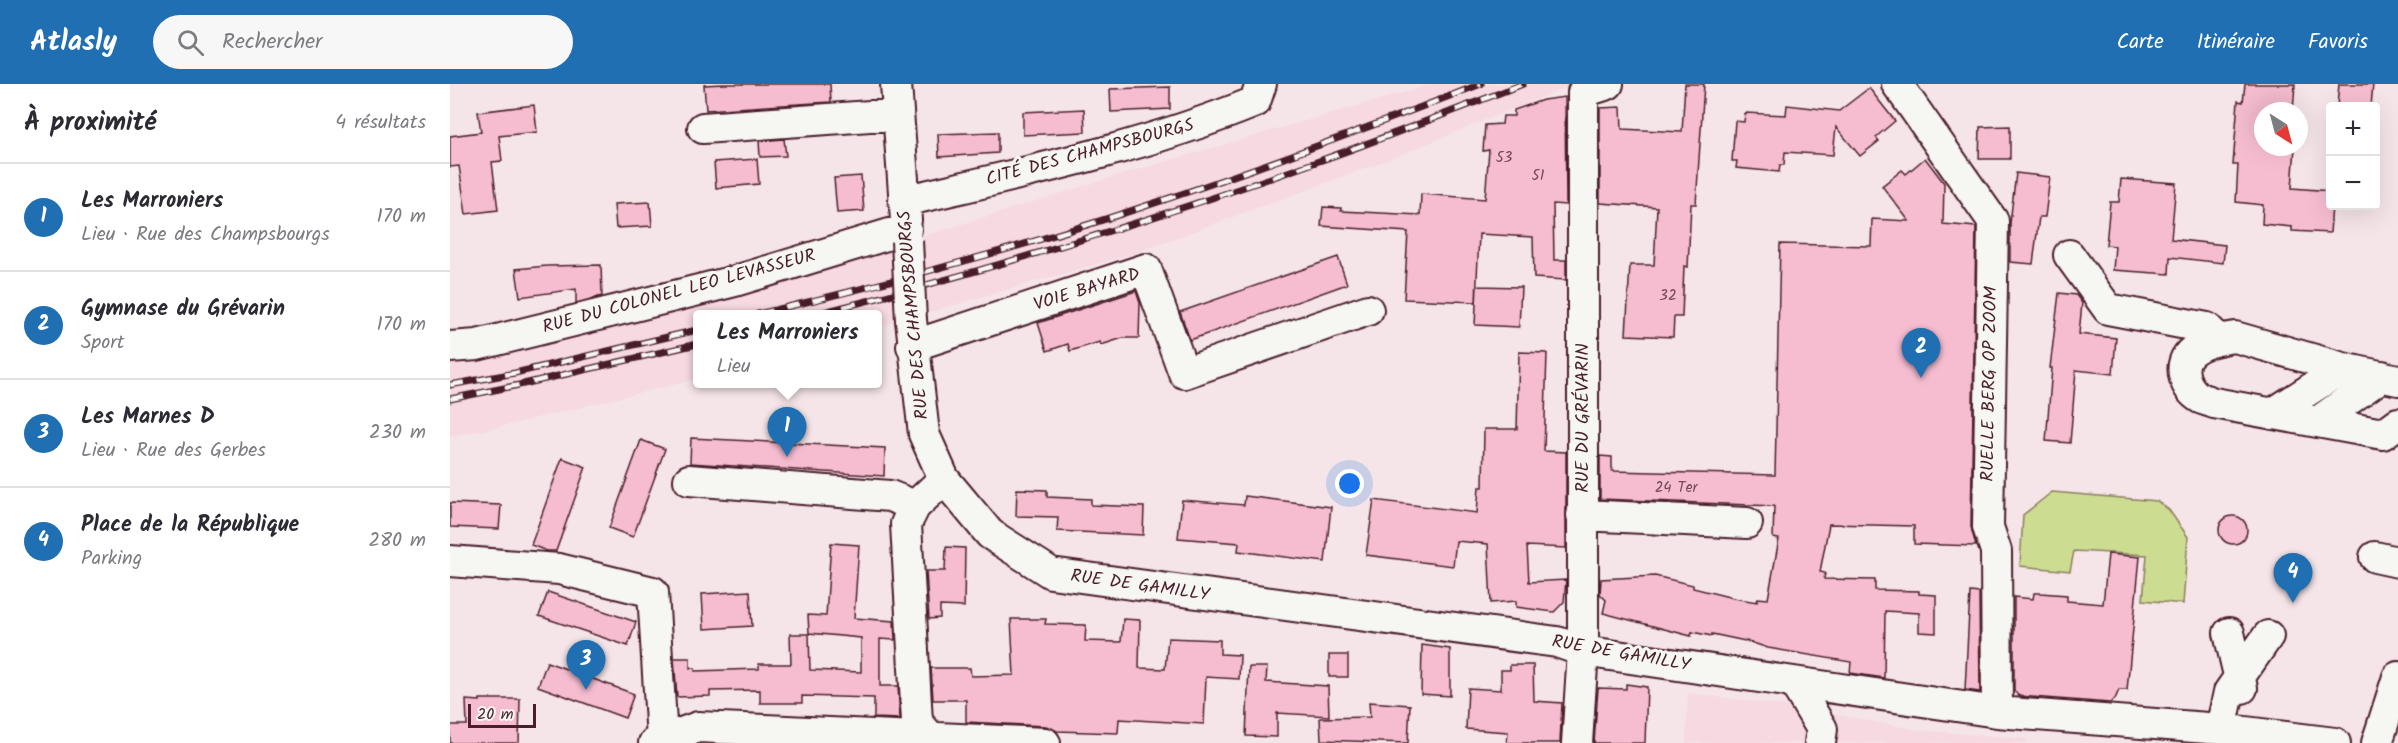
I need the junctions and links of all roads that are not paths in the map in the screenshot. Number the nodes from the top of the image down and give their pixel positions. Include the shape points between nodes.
1 (896, 84) edge
2 (1261, 84) edge
3 (1897, 84) edge
4 (1595, 88) edge
5 (898, 114) junction
6 (703, 128) dead end
7 (906, 224) junction
8 (2069, 255) dead end
9 (1368, 310) dead end
10 (912, 333) junction
11 (2218, 339) junction
12 (450, 347) edge
13 (2377, 376) edge
14 (2398, 401) edge
15 (2318, 422) junction
16 (2398, 423) edge
17 (944, 479) junction
18 (689, 480) dead end
19 (915, 506) junction
20 (1582, 515) junction
21 (1747, 523) dead end
22 (450, 561) edge
23 (2229, 633) dead end
24 (2268, 636) dead end
25 (1582, 651) junction
26 (2241, 675) junction
27 (2398, 677) edge
28 (1794, 682) junction
29 (1997, 712) junction
30 (2221, 729) junction
31 (2113, 732) edge
32 (931, 738) junction
33 (967, 741) edge
34 (658, 742) edge
35 (1045, 743) edge
36 (1577, 743) edge
37 (1820, 743) edge
38 (2335, 743) edge
39 (2378, 743) edge

1 - 5 street, RUE DES CHAMPSBOURGS
2 - 7 street, CITÉ DES CHAMPSBOURGS via 1254,102 1197,125 1076,160
3 - 29 street, RUELLE BERG OP ZOOM via 1993,221 1988,527 1996,550
4 - 20 street, RUE DU GRÉVARIN via 1583,376
5 - 6 street
5 - 7 street, RUE DES CHAMPSBOURGS
7 - 10 street, RUE DES CHAMPSBOURGS, bridge
7 - 12 street, RUE DU COLONEL LEO LEVASSEUR via 735,281 477,345
8 - 11 street via 2108,309 2207,328
9 - 10 street, VOIE BAYARD via 1184,373 1146,269
10 - 17 street, RUE DES CHAMPSBOURGS via 924,434
11 - 13 street via 2235,337
11 - 15 street via 2191,352 2184,363 2184,377 2200,399
13 - 15 street
13 - 15 street
14 - 15 street
15 - 16 street via 2383,434
17 - 19 street
17 - 25 street, RUE DE GAMILLY via 990,534 1051,573 1557,642
18 - 19 street via 890,496
19 - 32 street via 906,524 916,722
20 - 21 street
20 - 25 street, RUE DU GRÉVARIN
22 - 34 street via 559,569 653,592
23 - 26 street
24 - 26 street
25 - 28 street, RUE DE GAMILLY
25 - 36 street, RUE DU GRÉVARIN
26 - 30 street via 2244,697
27 - 39 street
28 - 29 street, RUE DE GAMILLY
28 - 37 street via 1822,729
29 - 31 street, RUE DE GAMILLY
30 - 31 street, RUE DE GAMILLY
30 - 38 street, RUE DE GAMILLY
32 - 33 street
32 - 34 street via 698,727
33 - 35 street

